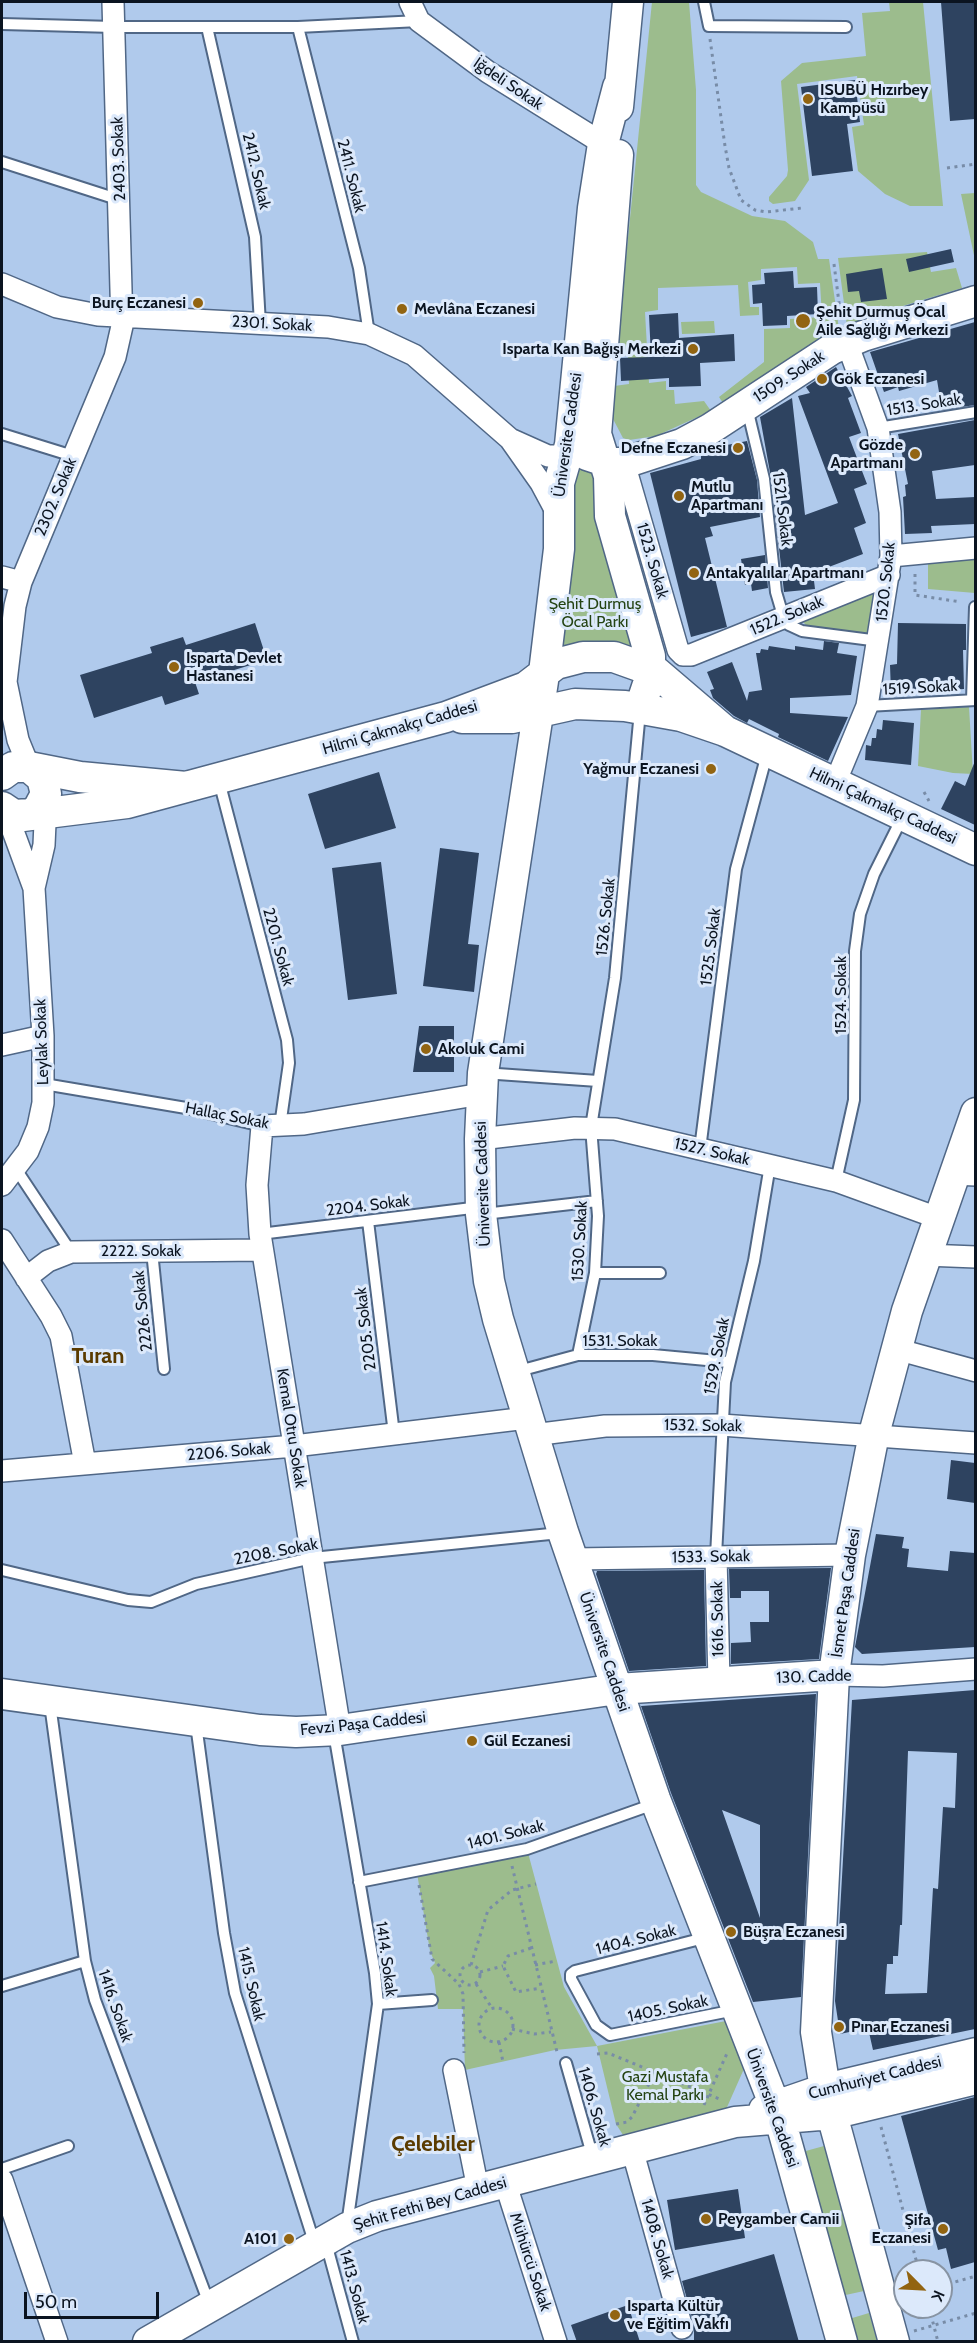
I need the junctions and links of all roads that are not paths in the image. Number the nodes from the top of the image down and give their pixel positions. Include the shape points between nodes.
1 (113, 2) edge
2 (628, 2) edge
3 (704, 2) edge
4 (414, 11) edge
5 (2, 24) edge
6 (114, 27) junction
7 (207, 27) junction
8 (298, 27) junction
9 (846, 27) dead end
10 (610, 148) junction
11 (2, 162) edge
12 (120, 200) junction
13 (2, 284) edge
14 (975, 301) edge
15 (123, 317) junction
16 (260, 324) junction
17 (369, 334) junction
18 (845, 335) junction
19 (746, 405) junction
20 (975, 412) edge
21 (878, 428) junction
22 (2, 434) edge
23 (510, 439) junction
24 (74, 456) junction
25 (567, 456) junction
26 (621, 468) junction
27 (560, 523) junction
28 (975, 548) edge
29 (890, 565) junction
30 (11, 580) edge
31 (975, 607) edge
32 (784, 618) junction
33 (879, 641) junction
34 (685, 656) joint
35 (651, 670) junction
36 (544, 675) junction
37 (4, 692) edge
38 (974, 700) edge
39 (867, 706) junction
40 (640, 708) junction
41 (539, 712) junction
42 (446, 717) junction
43 (725, 731) junction
44 (767, 751) junction
45 (13, 768) edge
46 (219, 778) junction
47 (835, 783) junction
48 (186, 787) junction
49 (21, 809) edge
50 (903, 815) junction
51 (975, 850) edge
52 (34, 888) junction
53 (43, 1036) junction
54 (2, 1045) edge
55 (598, 1081) junction
56 (45, 1084) junction
57 (482, 1084) junction
58 (975, 1113) edge
59 (272, 1126) junction
60 (591, 1127) junction
61 (480, 1139) junction
62 (700, 1149) junction
63 (770, 1165) junction
64 (16, 1169) junction
65 (964, 1175) edge
66 (836, 1181) junction
67 (2, 1185) edge
68 (597, 1201) junction
69 (481, 1211) junction
70 (938, 1218) junction
71 (368, 1221) junction
72 (2, 1240) edge
73 (261, 1242) junction
74 (152, 1251) junction
75 (70, 1252) junction
76 (926, 1255) junction
77 (975, 1257) edge
78 (595, 1273) junction
79 (660, 1273) dead end
80 (26, 1278) junction
81 (896, 1348) junction
82 (578, 1355) junction
83 (728, 1362) junction
84 (164, 1369) dead end
85 (975, 1371) edge
86 (513, 1372) junction
87 (721, 1425) junction
88 (530, 1427) junction
89 (394, 1434) junction
90 (874, 1434) junction
91 (975, 1443) edge
92 (294, 1446) junction
93 (85, 1464) junction
94 (2, 1471) edge
95 (568, 1546) junction
96 (850, 1555) junction
97 (716, 1556) junction
98 (312, 1558) junction
99 (2, 1570) edge
100 (975, 1669) edge
101 (834, 1675) junction
102 (719, 1682) junction
103 (617, 1689) junction
104 (2, 1694) edge
105 (50, 1700) junction
106 (195, 1721) junction
107 (337, 1730) junction
108 (657, 1803) junction
109 (360, 1882) junction
110 (708, 1937) junction
111 (85, 1961) junction
112 (2, 1986) edge
113 (432, 2000) dead end
114 (378, 2004) junction
115 (735, 2010) junction
116 (608, 2035) joint
117 (975, 2053) edge
118 (566, 2063) road end
119 (459, 2065) road end
120 (975, 2079) edge
121 (829, 2101) junction
122 (777, 2113) junction
123 (624, 2137) junction
124 (68, 2146) dead end
125 (593, 2159) junction
126 (2, 2169) edge
127 (2, 2180) edge
128 (491, 2185) junction
129 (329, 2238) junction
130 (211, 2306) junction
131 (682, 2328) dead end
132 (902, 2337) edge
133 (57, 2342) edge
134 (148, 2342) edge
135 (353, 2342) edge
136 (556, 2342) edge
137 (842, 2342) edge

1 - 6 street, 2403. Sokak
2 - 10 main road, Üniversite Caddesi
3 - 9 lane via 709,26
4 - 8 lane
4 - 10 street, İğdeli Sokak via 489,72
5 - 6 lane
6 - 7 lane
6 - 12 street, 2403. Sokak
7 - 8 lane
7 - 16 lane, 2412. Sokak via 255,237
8 - 17 lane, 2411. Sokak via 359,268
10 - 25 main road, Üniversite Caddesi via 593,208
10 - 26 main road, Üniversite Caddesi via 596,434
11 - 12 lane
12 - 15 street, 2403. Sokak
13 - 15 street, 2301. Sokak via 75,312
14 - 18 main road, 1509. Sokak
15 - 16 street, 2301. Sokak
15 - 24 street, 2302. Sokak via 115,357
16 - 17 street, 2301. Sokak via 328,327
17 - 23 street, 2301. Sokak via 414,355
18 - 19 main road, 1509. Sokak
18 - 21 street, 1520. Sokak
19 - 26 main road, 1509. Sokak via 695,438
19 - 32 lane, 1521. Sokak via 764,479 776,592
20 - 21 lane, 1513. Sokak
21 - 29 street, 1520. Sokak via 890,512
22 - 24 lane
23 - 25 street, 2301. Sokak via 548,456
23 - 27 street, 2301. Sokak via 548,494
24 - 30 street, 2302. Sokak
25 - 26 main road, 1509. Sokak via 585,455
25 - 27 main road, Üniversite Caddesi via 559,483
26 - 34 street, 1523. Sokak via 678,650
26 - 35 main road, Üniversite Caddesi via 610,516
27 - 36 main road, Üniversite Caddesi
28 - 29 street, 1522. Sokak
29 - 32 street, 1522. Sokak
29 - 33 street, 1520. Sokak
30 - 37 street, 2302. Sokak via 15,606
31 - 38 lane
32 - 33 lane via 802,631
32 - 34 street, 1522. Sokak
33 - 39 street, 1520. Sokak
35 - 36 main road, Hilmi Çakmakçı Caddesi via 598,655 556,664
35 - 40 main road, Üniversite Caddesi
35 - 43 main road, Hilmi Çakmakçı Caddesi
36 - 41 main road, Üniversite Caddesi
36 - 42 main road, Hilmi Çakmakçı Caddesi via 526,687
37 - 45 street, 2302. Sokak via 18,740
38 - 39 lane, 1519. Sokak
39 - 47 street, 1520. Sokak
40 - 41 main road, Hilmi Çakmakçı Caddesi via 575,704
40 - 43 main road, Hilmi Çakmakçı Caddesi
40 - 55 lane, 1526. Sokak via 615,978
41 - 42 main road, Hilmi Çakmakçı Caddesi via 513,718
41 - 57 main road, Üniversite Caddesi
42 - 46 main road, Hilmi Çakmakçı Caddesi
43 - 44 main road, Hilmi Çakmakçı Caddesi
44 - 47 main road, Hilmi Çakmakçı Caddesi
44 - 62 lane, 1525. Sokak via 736,869
45 - 48 main road, Hilmi Çakmakçı Caddesi
45 - 49 main road via 42,778
46 - 48 main road, Hilmi Çakmakçı Caddesi
46 - 59 lane, 2201. Sokak via 287,1040 289,1063
47 - 50 main road, Hilmi Çakmakçı Caddesi
48 - 49 main road, Hilmi Çakmakçı Caddesi via 127,803
49 - 52 street, Leylak Sokak
49 - 52 street, Leylak Sokak via 44,845
50 - 51 main road, Hilmi Çakmakçı Caddesi
50 - 66 lane, 1524. Sokak via 874,874 860,914 855,951 854,1101
52 - 53 street, Leylak Sokak
53 - 54 street
53 - 56 street, Leylak Sokak
55 - 57 lane
55 - 60 lane, 1526. Sokak
56 - 59 lane, Hallaç Sokak via 186,1107
56 - 64 street, Leylak Sokak via 38,1127
57 - 59 street, Hallaç Sokak
57 - 61 main road, Üniversite Caddesi
58 - 65 main road, İsmet Paşa Caddesi
59 - 73 street, Kemal Otru Sokak via 257,1185
60 - 61 street, 1527. Sokak
60 - 62 street, 1527. Sokak
60 - 68 lane, 1530. Sokak
61 - 69 main road, Üniversite Caddesi
62 - 63 street, 1527. Sokak
63 - 66 street, 1527. Sokak
63 - 83 lane, 1529. Sokak via 754,1261
64 - 67 street, Leylak Sokak
64 - 75 lane
65 - 70 main road, İsmet Paşa Caddesi
66 - 70 street, 1527. Sokak
68 - 69 lane, 2204. Sokak
68 - 78 lane, 1530. Sokak
69 - 71 lane, 2204. Sokak
69 - 86 main road, Üniversite Caddesi via 489,1281
70 - 76 main road, İsmet Paşa Caddesi
71 - 73 lane, 2204. Sokak
71 - 89 lane, 2205. Sokak
72 - 80 street
73 - 74 street, 2222. Sokak
73 - 92 street, Kemal Otru Sokak
74 - 75 street, 2222. Sokak
74 - 84 lane, 2226. Sokak
75 - 80 street, 2222. Sokak via 48,1261
76 - 77 street
76 - 81 main road, İsmet Paşa Caddesi
78 - 79 lane
78 - 82 lane, 1530. Sokak
80 - 93 street via 61,1336
81 - 85 street
81 - 90 main road, İsmet Paşa Caddesi
82 - 83 lane, 1531. Sokak via 653,1355
82 - 86 lane, 1531. Sokak
83 - 87 lane, 1529. Sokak
86 - 88 main road, Üniversite Caddesi
87 - 88 street, 1532. Sokak
87 - 90 street, 1532. Sokak
87 - 97 lane, 1529. Sokak
88 - 89 street, 2206. Sokak
88 - 95 main road, Üniversite Caddesi
89 - 92 street, 2206. Sokak
90 - 91 street, 1532. Sokak
90 - 96 main road, İsmet Paşa Caddesi
92 - 93 street, 2206. Sokak
92 - 98 street, Kemal Otru Sokak
93 - 94 street, 2206. Sokak
95 - 97 street, 1533. Sokak
95 - 98 lane, 2208. Sokak
95 - 103 main road, Üniversite Caddesi
96 - 97 street, 1533. Sokak
96 - 101 main road, İsmet Paşa Caddesi
97 - 102 street, 1616. Sokak
98 - 99 lane, 2208. Sokak via 196,1584 151,1602
98 - 107 street, Kemal Otru Sokak
100 - 101 street, 130. Cadde via 883,1676
101 - 102 main road, 130. Cadde
101 - 121 main road, İsmet Paşa Caddesi via 816,2031
102 - 103 main road, 130. Cadde
103 - 107 main road, Fevzi Paşa Caddesi
103 - 108 main road, Üniversite Caddesi
104 - 105 main road, Fevzi Paşa Caddesi
105 - 106 main road, Fevzi Paşa Caddesi
105 - 111 lane, 1416. Sokak
106 - 107 main road, Fevzi Paşa Caddesi via 260,1730
106 - 129 lane, 1415. Sokak via 235,1993
107 - 109 lane, 1414. Sokak
108 - 109 lane, 1401. Sokak via 527,1849
108 - 110 main road, Üniversite Caddesi
109 - 114 lane, 1414. Sokak
110 - 115 main road, Üniversite Caddesi
110 - 116 lane, 1404. Sokak via 573,1972 571,1979 588,2013
111 - 112 lane
111 - 130 lane, 1416. Sokak via 95,2000
113 - 114 lane
114 - 129 lane, 1414. Sokak
115 - 116 lane, 1405. Sokak
115 - 122 main road, Üniversite Caddesi
117 - 121 main road, Cumhuriyet Caddesi
118 - 125 lane, 1406. Sokak
119 - 128 street, Mühürcü Sokak
120 - 121 main road, Cumhuriyet Caddesi
121 - 122 main road, Cumhuriyet Caddesi
121 - 132 main road
122 - 123 main road, Şehit Fethi Bey Caddesi via 732,2113 692,2134
122 - 137 main road, Üniversite Caddesi
123 - 125 main road, Şehit Fethi Bey Caddesi
123 - 131 street, 1408. Sokak
124 - 126 lane
125 - 128 main road, Şehit Fethi Bey Caddesi
127 - 133 street
128 - 129 main road, Şehit Fethi Bey Caddesi via 378,2216
128 - 136 street, Mühürcü Sokak
129 - 130 main road, Şehit Fethi Bey Caddesi
129 - 135 lane, 1413. Sokak
130 - 134 main road, Şehit Fethi Bey Caddesi

